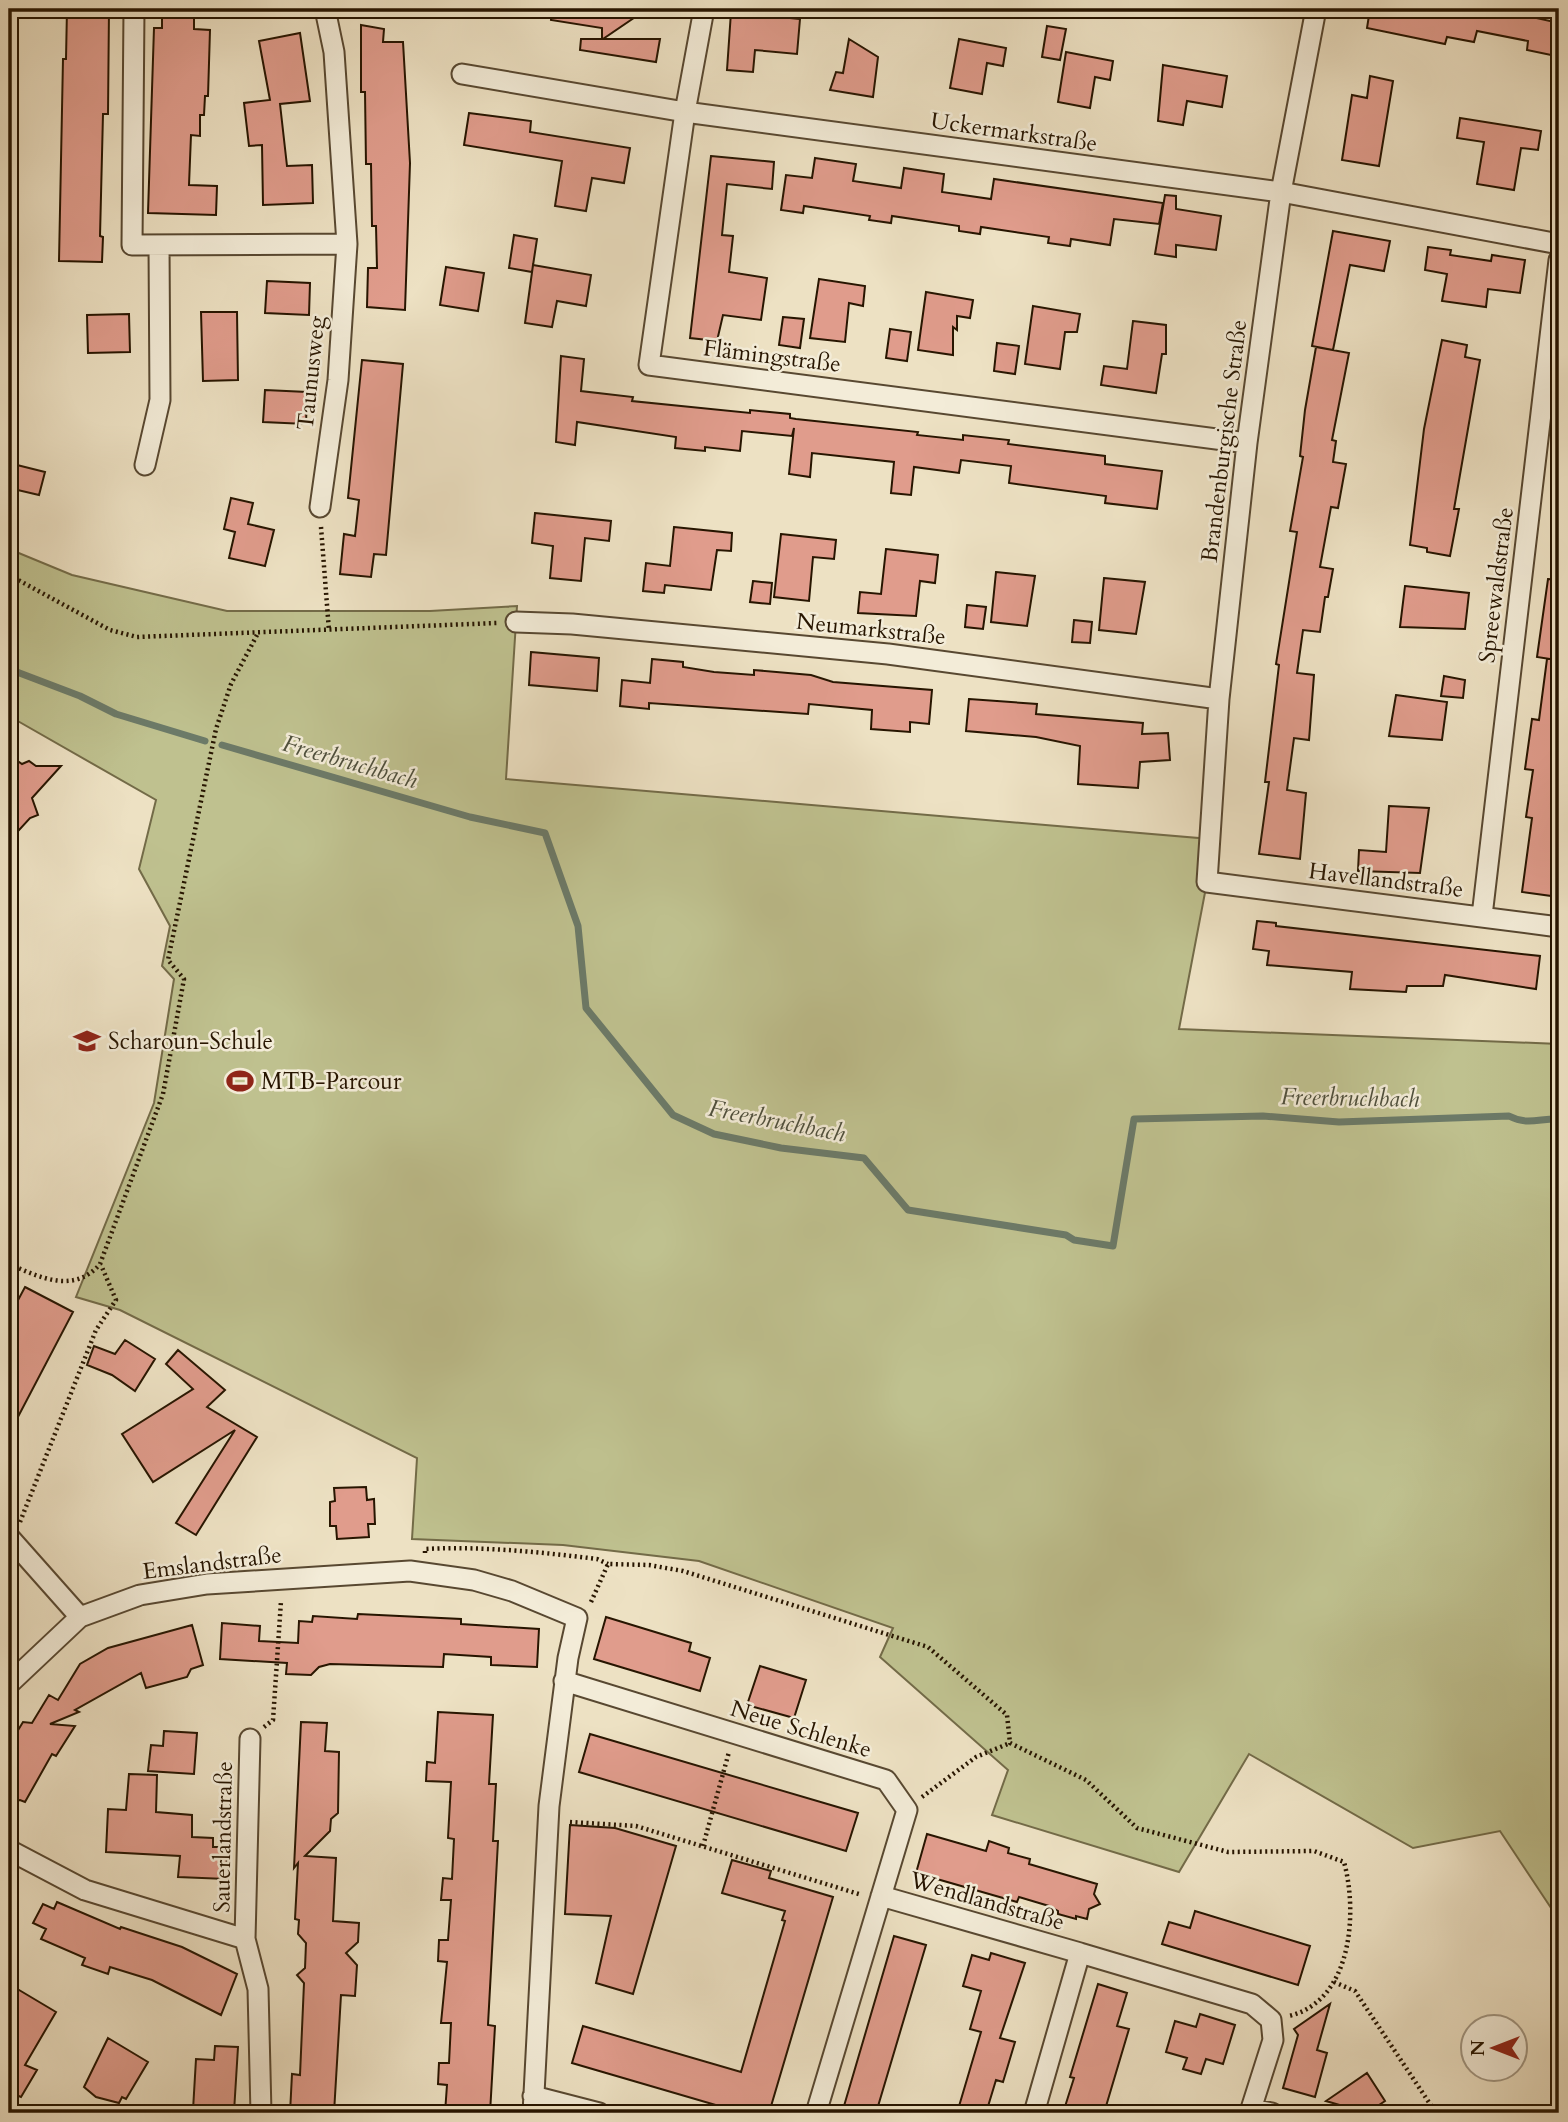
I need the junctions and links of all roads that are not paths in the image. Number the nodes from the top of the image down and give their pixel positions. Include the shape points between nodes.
1 (134, 9) edge
2 (325, 9) edge
3 (704, 9) edge
4 (1316, 9) edge
5 (462, 74) dead end
6 (685, 112) junction
7 (1281, 192) junction
8 (347, 244) junction
9 (1559, 244) edge
10 (159, 245) junction
11 (1559, 260) edge
12 (1247, 443) junction
13 (145, 465) dead end
14 (320, 507) road end
15 (516, 622) road end
16 (1219, 699) junction
17 (1207, 882) joint
18 (1482, 916) junction
19 (1559, 928) edge
20 (11, 1538) edge
21 (80, 1617) junction
22 (564, 1681) junction
23 (9, 1684) edge
24 (250, 1739) road end
25 (9, 1850) edge
26 (880, 1898) junction
27 (245, 1939) junction
28 (1080, 1953) junction
29 (533, 2105) edge
30 (1251, 2111) edge
31 (261, 2113) edge
32 (599, 2113) edge
33 (816, 2113) edge
34 (1034, 2113) edge
35 (1272, 2113) edge

1 - 10 street via 132,245
2 - 8 street, Taunusweg via 334,52
3 - 6 street, Flämingstraße
4 - 7 street, Brandenburgische Straße
5 - 6 street, Uckermarkstraße
6 - 7 street, Uckermarkstraße
6 - 12 street, Flämingstraße via 649,365
7 - 9 street, Uckermarkstraße
7 - 12 street, Brandenburgische Straße
8 - 10 street
8 - 14 street, Taunusweg via 338,380
10 - 13 street via 160,400
11 - 18 street, Spreewaldstraße
12 - 16 street, Brandenburgische Straße
15 - 16 street, Neumarkstraße via 888,654
16 - 17 street, Brandenburgische Straße
17 - 18 street, Havellandstraße
18 - 19 street, Havellandstraße
20 - 21 street
21 - 22 street, Emslandstraße via 140,1595 206,1584 416,1571 512,1591 577,1618
21 - 23 street, Emslandstraße
22 - 26 street, Neue Schlenke via 886,1780 907,1810
22 - 29 street via 548,1820
24 - 27 street, Sauerlandstraße
25 - 27 street, Sauerlandstraße via 85,1890
26 - 28 street, Wendlandstraße
26 - 33 street
27 - 31 street, Sauerlandstraße via 258,1989
28 - 30 street, Wendlandstraße via 1252,2004 1272,2020 1273,2040
28 - 34 street, Wendlandstraße
29 - 32 street
30 - 35 street

